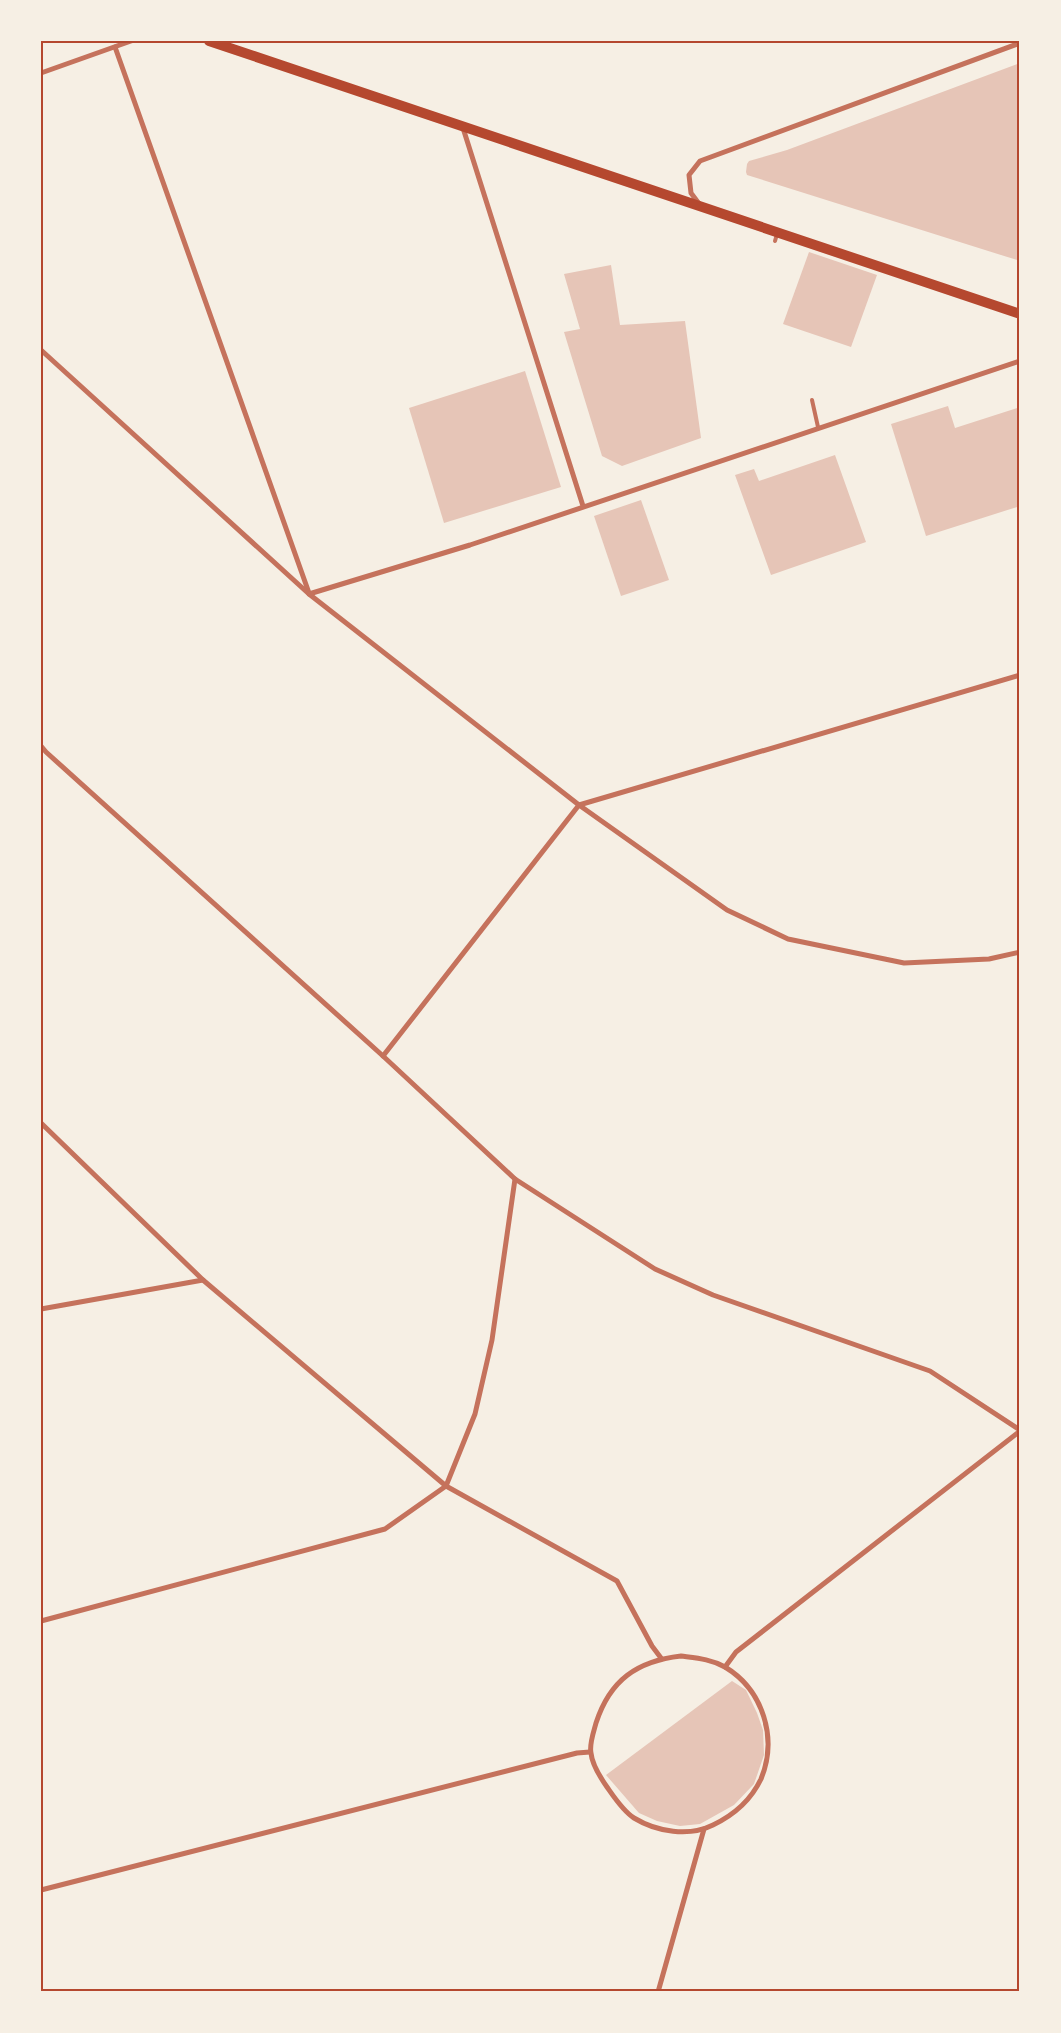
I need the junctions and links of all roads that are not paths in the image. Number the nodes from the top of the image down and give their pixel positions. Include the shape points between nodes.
1 (132, 41) edge
2 (209, 41) edge
3 (1020, 43) edge
4 (115, 46) junction
5 (41, 73) edge
6 (463, 126) junction
7 (704, 210) junction
8 (1020, 314) edge
9 (41, 350) edge
10 (1020, 361) edge
11 (812, 400) dead end
12 (818, 427) junction
13 (583, 506) junction
14 (310, 594) junction
15 (1020, 675) edge
16 (41, 746) edge
17 (44, 752) edge
18 (579, 805) junction
19 (1020, 952) edge
20 (383, 1056) junction
21 (41, 1123) edge
22 (515, 1179) junction
23 (203, 1280) junction
24 (41, 1309) edge
25 (1020, 1430) edge
26 (446, 1486) junction
27 (41, 1621) edge
28 (661, 1658) junction
29 (725, 1667) junction
30 (590, 1752) junction
31 (704, 1829) junction
32 (41, 1890) edge
33 (658, 1992) edge

1 - 4 street
2 - 6 main road
3 - 7 street via 700,161 689,175 691,193
4 - 5 street
4 - 14 street
6 - 7 main road
6 - 13 street
7 - 8 main road via 776,238
9 - 14 street
10 - 12 street
11 - 12 lane
12 - 13 street
13 - 14 street
14 - 18 street
15 - 18 street
16 - 17 street
17 - 20 street
18 - 19 street via 727,910 788,939 904,962 989,959
18 - 20 street
20 - 22 street
21 - 23 street
22 - 25 street via 655,1269 713,1295 930,1371
22 - 26 street via 492,1340 475,1414
23 - 24 street
23 - 26 street
25 - 29 street via 736,1652
26 - 27 street via 385,1529
26 - 28 street via 617,1581
28 - 29 street via 681,1656 708,1660
28 - 30 street via 626,1675 612,1690 602,1707
29 - 31 street via 752,1691 758,1702 766,1724 768,1756 753,1794 727,1818
30 - 31 street via 599,1776 632,1817 656,1828 683,1832
30 - 32 street
31 - 33 street

